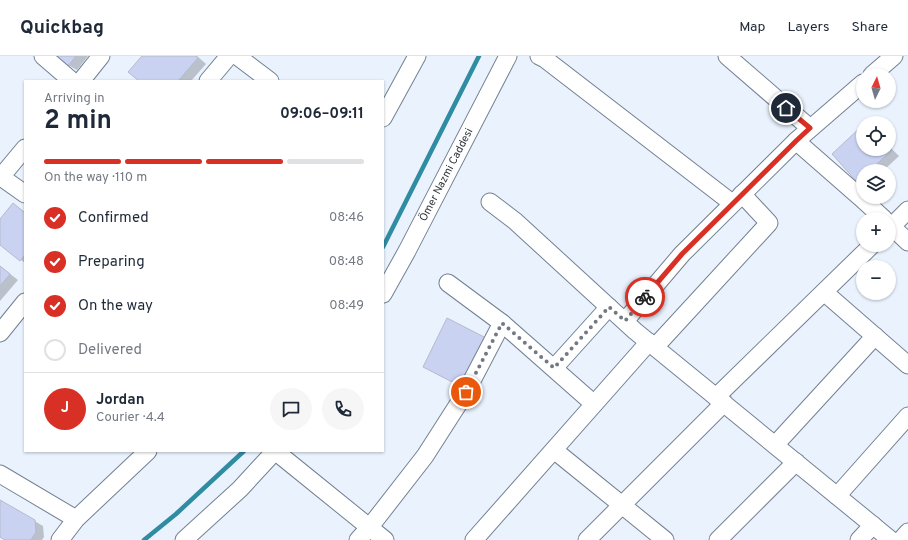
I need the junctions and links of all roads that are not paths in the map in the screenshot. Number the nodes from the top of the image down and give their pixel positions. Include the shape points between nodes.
1 (43, 56) edge
2 (102, 56) edge
3 (229, 56) edge
4 (237, 56) edge
5 (417, 56) edge
6 (508, 56) edge
7 (539, 56) edge
8 (727, 56) edge
9 (894, 56) edge
10 (880, 68) edge
11 (71, 80) edge
12 (82, 80) edge
13 (209, 80) edge
14 (269, 80) edge
15 (856, 89) edge
16 (384, 116) edge
17 (810, 128) junction
18 (796, 141) junction
19 (24, 149) edge
20 (0, 178) edge
21 (24, 193) edge
22 (737, 199) junction
23 (490, 202) dead end
24 (908, 210) edge
25 (876, 212) edge
26 (896, 218) edge
27 (896, 231) edge
28 (908, 242) edge
29 (865, 252) edge
30 (448, 283) dead end
31 (384, 292) edge
32 (824, 292) junction
33 (24, 303) edge
34 (609, 307) junction
35 (625, 321) junction
36 (502, 323) junction
37 (0, 333) edge
38 (875, 336) junction
39 (652, 344) junction
40 (908, 365) edge
41 (554, 368) junction
42 (720, 400) junction
43 (594, 404) junction
44 (908, 416) edge
45 (775, 445) junction
46 (554, 450) junction
47 (147, 452) edge
48 (274, 452) edge
49 (276, 452) edge
50 (796, 462) junction
51 (0, 474) edge
52 (838, 496) junction
53 (622, 505) junction
54 (76, 519) junction
55 (872, 525) junction
56 (370, 528) junction
57 (908, 532) edge
58 (60, 540) edge
59 (184, 540) edge
60 (358, 540) edge
61 (385, 540) edge
62 (474, 540) edge
63 (587, 540) edge
64 (665, 540) edge
65 (718, 540) edge
66 (859, 540) edge
67 (892, 540) edge
68 (901, 540) edge

1 - 11 street
2 - 12 street
3 - 13 street
4 - 14 street
5 - 16 street
6 - 31 street, Ömer Nazmi Caddesi
7 - 22 street
8 - 17 street
9 - 10 street
15 - 17 street
17 - 18 street
18 - 22 street
18 - 25 street
19 - 20 street
20 - 21 street
22 - 35 street via 682,254
22 - 39 street via 769,223
23 - 34 street via 515,221
24 - 26 street
27 - 28 street
29 - 32 street
30 - 36 street
32 - 38 street
32 - 42 street
33 - 37 street
34 - 35 street
34 - 41 street
35 - 39 street
36 - 41 street
36 - 56 street via 466,392 429,449
38 - 40 street
38 - 45 street
39 - 42 street
39 - 43 street
41 - 43 street
42 - 45 street
42 - 53 street
43 - 46 street
44 - 52 street
45 - 50 street
46 - 53 street
46 - 62 street
47 - 54 street
48 - 59 street
49 - 56 street
50 - 52 street
50 - 65 street
51 - 54 street
52 - 55 street
53 - 63 street
53 - 64 street
54 - 58 street
55 - 66 street
55 - 67 street
56 - 60 street
56 - 61 street
57 - 68 street

